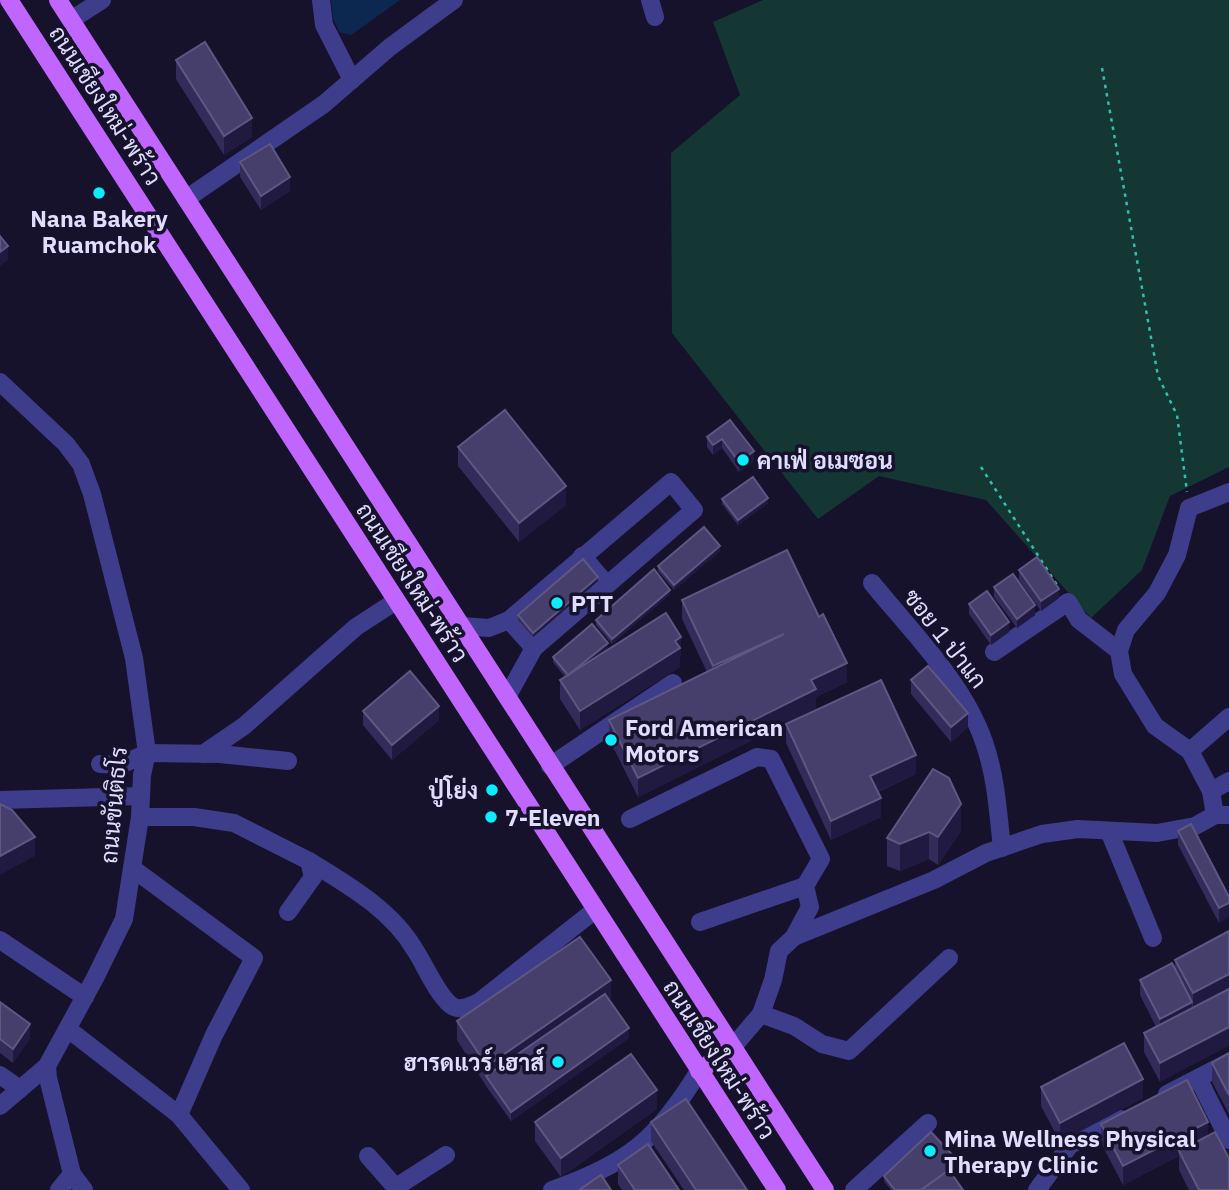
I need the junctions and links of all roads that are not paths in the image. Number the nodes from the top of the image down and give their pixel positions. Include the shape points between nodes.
1 (9, 0) edge
2 (58, 0) edge
3 (102, 0) edge
4 (321, 0) edge
5 (454, 0) edge
6 (71, 20) junction
7 (352, 80) junction
8 (186, 199) junction
9 (0, 382) edge
10 (1229, 492) edge
11 (582, 556) junction
12 (872, 583) dead end
13 (607, 585) junction
14 (396, 601) junction
15 (509, 620) junction
16 (462, 626) junction
17 (534, 648) junction
18 (1119, 651) junction
19 (994, 652) dead end
20 (673, 683) dead end
21 (507, 697) junction
22 (1229, 717) edge
23 (1190, 751) junction
24 (147, 753) junction
25 (203, 754) junction
26 (288, 761) dead end
27 (100, 764) dead end
28 (550, 766) junction
29 (1229, 781) edge
30 (1211, 791) junction
31 (141, 796) junction
32 (0, 800) edge
33 (1222, 815) edge
34 (140, 817) junction
35 (630, 819) dead end
36 (1109, 831) junction
37 (1002, 848) junction
38 (309, 861) junction
39 (132, 868) junction
40 (805, 886) junction
41 (595, 910) junction
42 (288, 912) dead end
43 (700, 922) dead end
44 (794, 937) junction
45 (1153, 938) dead end
46 (0, 940) edge
47 (949, 958) dead end
48 (85, 997) junction
49 (761, 1014) junction
50 (68, 1029) junction
51 (732, 1048) junction
52 (1229, 1062) edge
53 (47, 1066) junction
54 (699, 1072) junction
55 (0, 1074) edge
56 (1198, 1078) junction
57 (20, 1089) junction
58 (0, 1106) edge
59 (179, 1115) junction
60 (928, 1123) dead end
61 (1229, 1140) edge
62 (446, 1155) dead end
63 (368, 1156) dead end
64 (72, 1174) junction
65 (397, 1189) edge
66 (59, 1190) edge
67 (84, 1190) edge
68 (241, 1190) edge
69 (552, 1190) edge
70 (777, 1190) edge
71 (825, 1190) edge
72 (854, 1190) edge
73 (1037, 1190) edge

1 - 14 main road, ถนนเชียงใหม่-พร้าว
2 - 6 main road, ถนนเชียงใหม่-พร้าว
3 - 6 street
4 - 7 street via 324,25
5 - 7 street
6 - 8 main road, ถนนเชียงใหม่-พร้าว
7 - 8 street
8 - 16 main road, ถนนเชียงใหม่-พร้าว
9 - 24 street, ถนนขันติธโร via 81,464 134,658
10 - 18 street via 1189,508 1177,555 1157,593 1126,630
11 - 13 street
11 - 13 street via 671,482 694,510
11 - 15 street
12 - 37 street, ซอย 1 ป่าแก via 969,708 984,739 994,777
13 - 17 street
14 - 25 street via 356,627 251,720
14 - 41 main road, ถนนเชียงใหม่-พร้าว
15 - 16 street via 489,628
15 - 17 street
16 - 21 main road, ถนนเชียงใหม่-พร้าว
17 - 21 street
18 - 19 street via 1079,620 1068,602
18 - 23 street via 1123,674 1155,726
20 - 28 street
21 - 28 main road, ถนนเชียงใหม่-พร้าว
22 - 23 street
23 - 30 street
24 - 25 street
24 - 27 street via 121,765
24 - 31 street, ถนนขันติธโร
25 - 26 street
28 - 51 main road, ถนนเชียงใหม่-พร้าว
29 - 30 street
30 - 33 street
31 - 32 street
31 - 34 street, ถนนขันติธโร
33 - 36 street via 1195,827 1157,833
34 - 38 street via 234,823
34 - 39 street, ถนนขันติธโร
35 - 40 street via 757,757 771,759 821,859
36 - 37 street via 1042,834
36 - 45 street
37 - 44 street
38 - 41 street via 361,894 405,933 443,997 463,1009 479,1002
38 - 42 street via 313,877
39 - 48 street, ถนนขันติธโร via 124,919
39 - 59 street via 254,958
40 - 43 street
40 - 44 street via 810,907
41 - 54 main road, ถนนเชียงใหม่-พร้าว
44 - 49 street via 779,951
46 - 48 street
47 - 49 street via 849,1051 822,1044 794,1026
48 - 50 street, ถนนขันติธโร
49 - 51 street
50 - 53 street, ถนนขันติธโร
50 - 59 street
51 - 54 main road
51 - 71 main road, ถนนเชียงใหม่-พร้าว
52 - 56 street
53 - 57 street, ถนนขันติธโร
53 - 64 street
54 - 69 street via 668,1119 643,1143 615,1164
54 - 70 main road, ถนนเชียงใหม่-พร้าว
55 - 57 street
56 - 61 street
56 - 73 street via 1070,1145
57 - 58 street, ถนนขันติธโร
59 - 68 street
60 - 72 street
62 - 65 street
63 - 65 street
64 - 66 street
64 - 67 street

